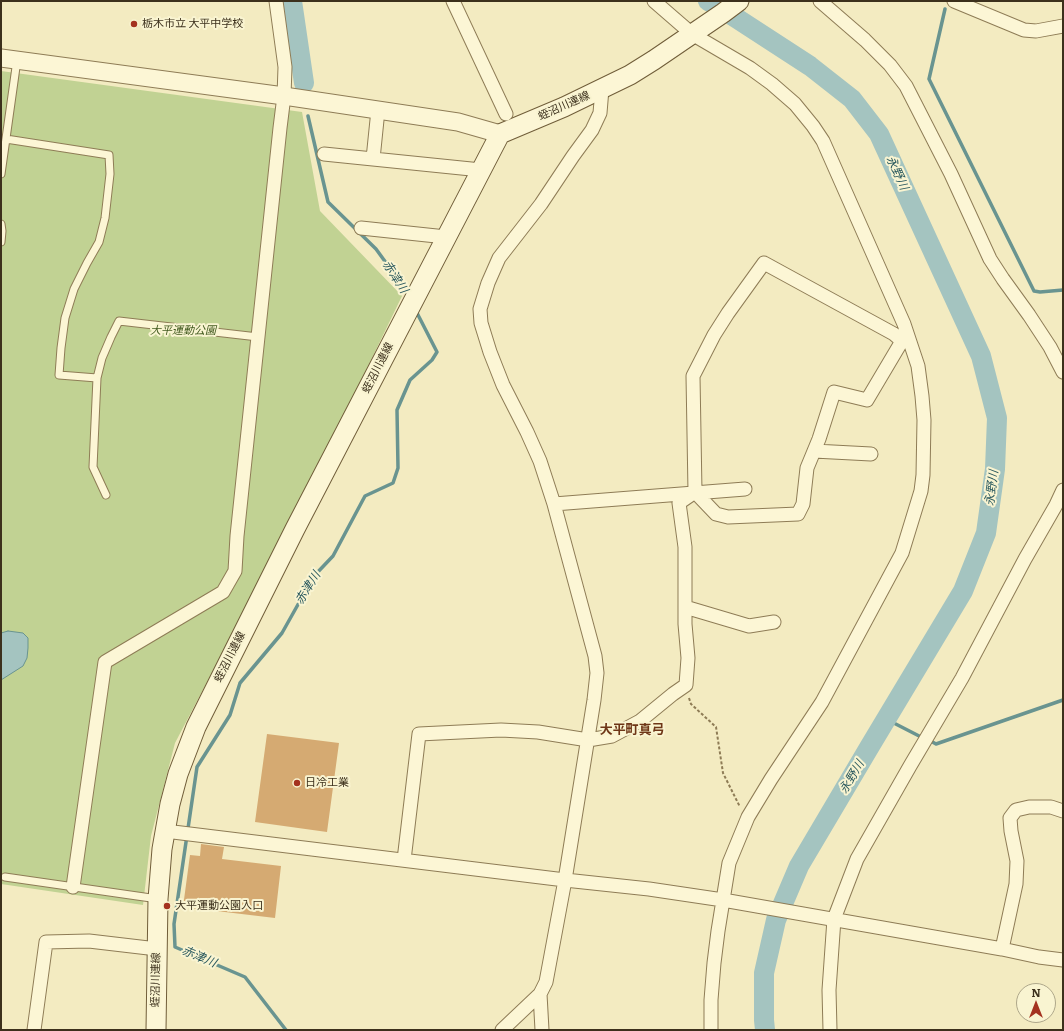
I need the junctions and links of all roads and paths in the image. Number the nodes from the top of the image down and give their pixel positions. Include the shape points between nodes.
1 (276, 1) edge
2 (453, 1) edge
3 (654, 1) edge
4 (739, 1) edge
5 (820, 1) edge
6 (954, 1) edge
7 (1063, 26) edge
8 (695, 32) junction
9 (9, 59) edge
10 (602, 89) junction
11 (284, 96) junction
12 (378, 110) junction
13 (506, 114) dead end
14 (500, 134) junction
15 (6, 139) junction
16 (324, 154) dead end
17 (373, 159) junction
18 (481, 170) junction
19 (1, 174) edge
20 (1, 224) edge
21 (361, 228) dead end
22 (446, 237) junction
23 (1, 242) edge
24 (258, 337) junction
25 (1063, 372) edge
26 (98, 378) junction
27 (814, 451) junction
28 (871, 454) dead end
29 (745, 489) dead end
30 (1063, 490) edge
31 (695, 492) junction
32 (106, 495) dead end
33 (554, 504) junction
34 (685, 607) junction
35 (774, 622) dead end
36 (686, 685) junction
37 (588, 740) junction
38 (1063, 811) edge
39 (746, 821) junction
40 (165, 831) junction
41 (404, 860) junction
42 (5, 877) dead end
43 (565, 880) junction
44 (73, 886) junction
45 (158, 899) junction
46 (723, 900) junction
47 (834, 920) junction
48 (157, 949) junction
49 (1002, 949) junction
50 (1063, 960) edge
51 (540, 994) junction
52 (34, 1030) edge
53 (156, 1030) edge
54 (502, 1030) edge
55 (542, 1030) edge
56 (711, 1030) edge
57 (830, 1030) edge

1 - 11 street via 285,66
2 - 13 street
3 - 8 street
4 - 8 main road, 蛭沼川連線
5 - 25 street via 865,40 890,65 906,86 951,174 990,259 1050,347
6 - 7 street via 1024,30 1036,31
8 - 10 main road, 蛭沼川連線 via 654,60
8 - 39 street via 772,84 796,104 820,136 904,324 918,366 924,420 921,491 902,553 822,702
9 - 11 street
9 - 15 lane
10 - 14 main road, 蛭沼川連線
10 - 33 street via 600,113 592,130 541,204 499,258 480,309 481,323 490,352 540,461
11 - 12 street
11 - 24 street
12 - 14 street via 458,122
12 - 17 street
14 - 18 main road
15 - 19 lane
15 - 26 lane via 109,155 110,174 105,218 99,242 74,289 65,318 59,375
16 - 17 street
17 - 18 street
18 - 22 main road
20 - 23 lane
21 - 22 street
22 - 40 main road, 蛭沼川連線 via 294,529 196,726 178,774
24 - 26 lane via 119,321 102,358
24 - 44 street via 234,571 223,592 105,662
26 - 32 lane via 93,467
27 - 28 street
27 - 31 street via 808,468 803,504 798,514 728,517 716,514
27 - 31 street via 834,392 867,400 902,341 894,334 764,263 728,312 693,376
29 - 31 street
30 - 47 street via 962,678 857,859
31 - 33 street
31 - 34 street via 679,503 685,547
33 - 37 street via 595,656 597,673
34 - 35 street via 750,626
34 - 36 street via 688,658
36 - 37 street via 640,722 612,736
36 - 39 path via 691,704 716,728 723,773
37 - 41 street via 538,732 501,730 419,734
37 - 43 street
38 - 49 street via 1051,807 1029,807 1016,810 1010,818 1017,861 1016,884
39 - 46 street via 729,863
40 - 41 street
40 - 45 main road, 蛭沼川連線
41 - 43 street
42 - 44 lane
43 - 46 street
43 - 51 street via 546,982
44 - 45 lane
45 - 48 main road, 蛭沼川連線
46 - 47 street
46 - 56 street via 714,963
47 - 49 street
47 - 57 street via 829,990
48 - 52 street via 89,941 46,942
48 - 53 main road, 蛭沼川連線
49 - 50 street
51 - 54 street
51 - 55 street

